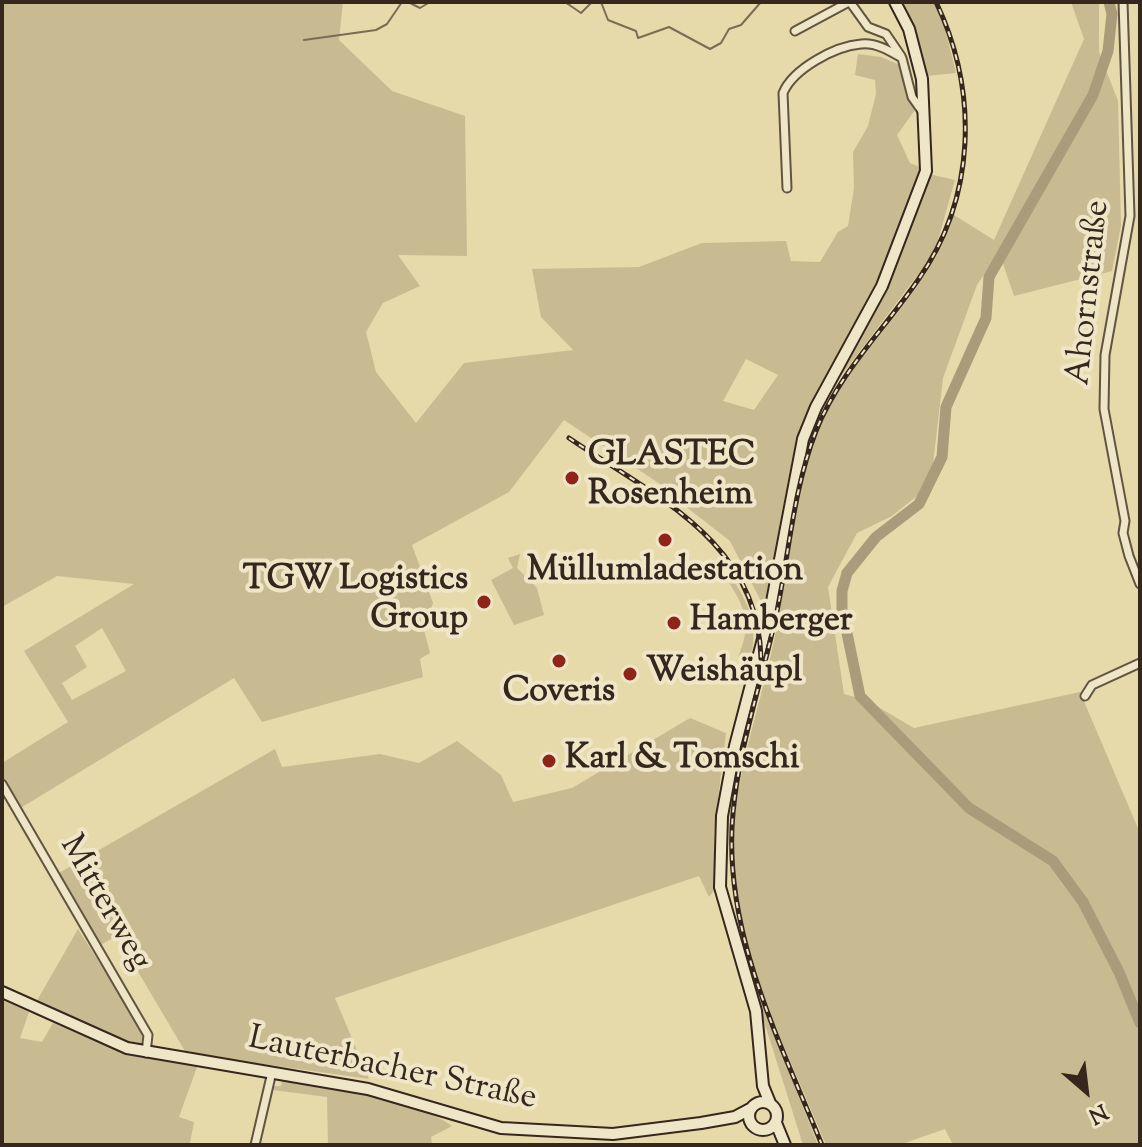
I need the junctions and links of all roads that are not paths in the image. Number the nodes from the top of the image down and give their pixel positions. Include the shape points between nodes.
1 (850, 2) edge
2 (895, 2) edge
3 (1123, 2) edge
4 (795, 31) dead end
5 (902, 58) junction
6 (926, 115) junction
7 (787, 188) dead end
8 (1140, 584) edge
9 (1140, 663) edge
10 (1085, 696) dead end
11 (2, 784) edge
12 (2, 992) edge
13 (146, 1053) junction
14 (272, 1072) junction
15 (763, 1086) junction
16 (770, 1103) junction
17 (754, 1106) junction
18 (735, 1117) junction
19 (750, 1124) junction
20 (771, 1127) junction
21 (784, 1142) edge
22 (255, 1145) edge

1 - 4 street
1 - 5 street via 868,27 886,34
2 - 6 main road via 915,51
3 - 8 street, Ahornstraße via 1130,216 1105,355 1104,409 1123,533
5 - 6 street via 912,97
5 - 7 street via 862,43 837,51 791,81 783,93
6 - 15 main road via 926,171 912,214 871,311 803,439 770,612 726,787 720,887 756,1011
9 - 10 street via 1092,685
11 - 13 street, Mitterweg via 148,1035
12 - 13 main road, Lauterbacher Straße
13 - 14 main road, Lauterbacher Straße
14 - 18 main road, Lauterbacher Straße via 368,1089 479,1123 527,1131 613,1134
14 - 22 street
15 - 16 main road
15 - 17 main road
16 - 17 main road
16 - 20 main road via 777,1112
17 - 18 main road, Lauterbacher Straße
17 - 19 main road
18 - 19 main road
19 - 20 main road via 759,1130
20 - 21 main road

